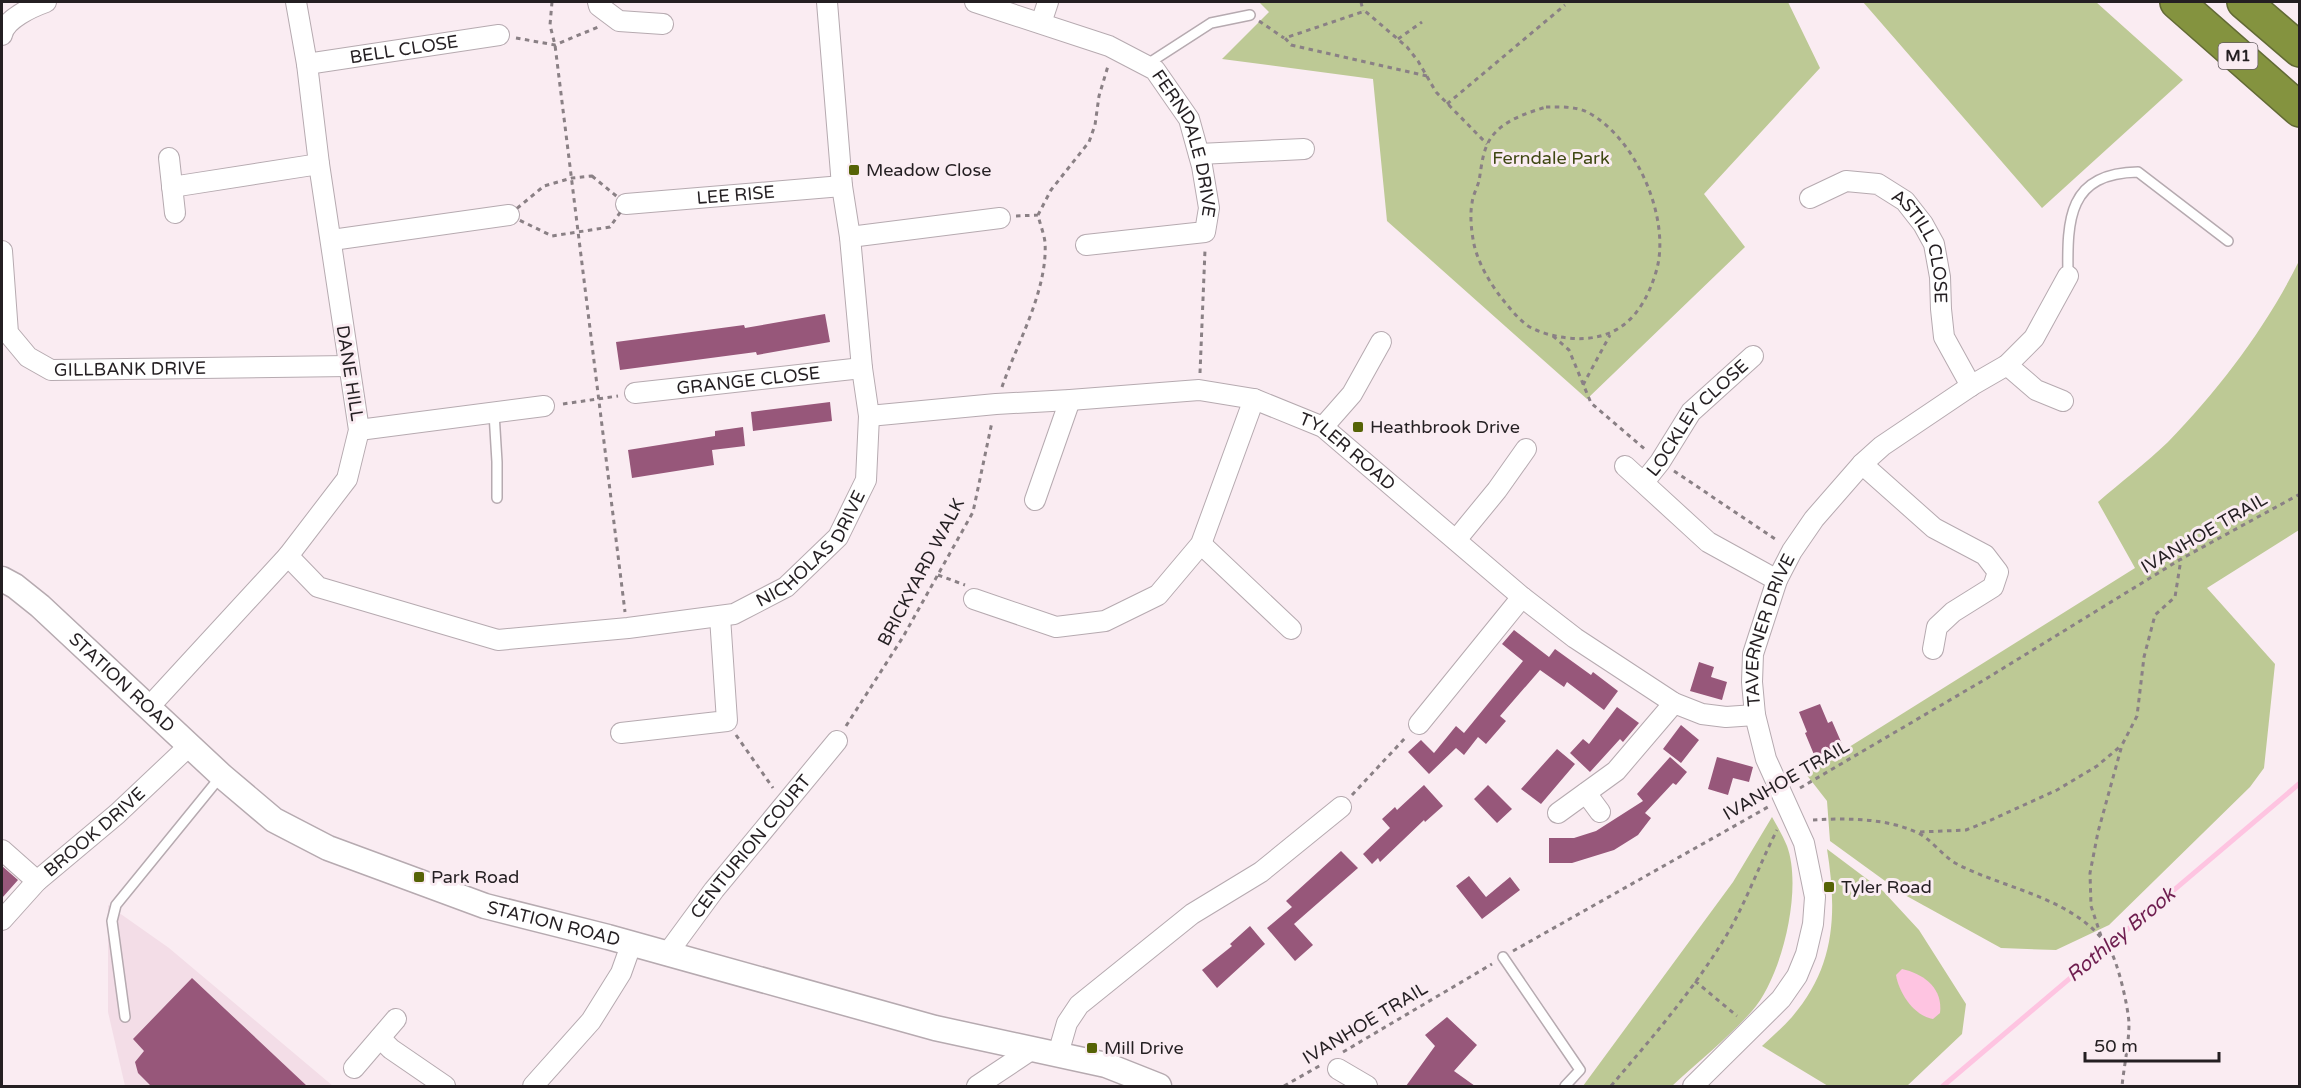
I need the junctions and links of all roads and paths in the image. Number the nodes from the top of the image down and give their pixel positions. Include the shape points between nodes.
1 (46, 2) edge
2 (296, 2) edge
3 (552, 2) edge
4 (598, 2) edge
5 (827, 2) edge
6 (975, 2) edge
7 (1048, 2) edge
8 (1361, 2) edge
9 (2177, 2) edge
10 (2244, 2) edge
11 (1565, 5) dead end
12 (1363, 10) junction
13 (1250, 15) joint
14 (619, 21) junction
15 (1422, 22) dead end
16 (1041, 23) junction
17 (663, 24) dead end
18 (2, 32) edge
19 (499, 35) joint
20 (1285, 38) junction
21 (1398, 39) junction
22 (555, 45) junction
23 (1113, 48) junction
24 (2300, 50) edge
25 (307, 64) junction
26 (1146, 65) junction
27 (1427, 76) junction
28 (1447, 104) junction
29 (2300, 110) edge
30 (1487, 144) junction
31 (1304, 149) dead end
32 (1199, 154) junction
33 (169, 158) dead end
34 (319, 164) junction
35 (572, 178) junction
36 (843, 186) junction
37 (172, 187) junction
38 (1810, 198) dead end
39 (626, 204) junction
40 (174, 213) dead end
41 (509, 215) junction
42 (1000, 218) dead end
43 (1205, 232) junction
44 (578, 233) junction
45 (850, 237) junction
46 (332, 240) junction
47 (2228, 241) dead end
48 (1086, 245) dead end
49 (2, 251) edge
50 (2067, 276) joint
51 (4, 316) edge
52 (1610, 335) junction
53 (1553, 336) junction
54 (1382, 342) dead end
55 (1753, 356) dead end
56 (2007, 365) junction
57 (349, 366) junction
58 (862, 368) junction
59 (1583, 385) junction
60 (1971, 386) junction
61 (1199, 390) junction
62 (635, 393) joint
63 (598, 399) junction
64 (1254, 399) junction
65 (1070, 400) junction
66 (2063, 401) dead end
67 (996, 404) junction
68 (544, 406) joint
69 (494, 413) junction
70 (868, 416) junction
71 (1323, 427) junction
72 (359, 430) junction
73 (1526, 449) dead end
74 (1660, 462) junction
75 (1862, 464) junction
76 (1625, 466) dead end
77 (1644, 482) junction
78 (2300, 494) edge
79 (497, 498) dead end
80 (1035, 500) dead end
81 (1456, 540) junction
82 (1201, 544) junction
83 (1792, 551) junction
84 (288, 556) junction
85 (2181, 559) junction
86 (938, 576) junction
87 (2, 579) edge
88 (1777, 580) junction
89 (1522, 597) junction
90 (974, 599) joint
91 (720, 617) junction
92 (628, 628) junction
93 (1291, 629) dead end
94 (1933, 649) dead end
95 (1674, 703) junction
96 (149, 707) junction
97 (1755, 715) junction
98 (727, 721) junction
99 (1419, 723) joint
100 (621, 733) dead end
101 (837, 741) joint
102 (2122, 745) junction
103 (189, 746) junction
104 (222, 776) junction
105 (1586, 793) junction
106 (786, 802) junction
107 (1341, 807) joint
108 (1790, 809) junction
109 (1600, 812) dead end
110 (1558, 813) dead end
111 (1919, 832) junction
112 (2, 850) edge
113 (37, 881) junction
114 (2, 920) edge
115 (2101, 938) junction
116 (631, 945) junction
117 (667, 954) junction
118 (1503, 957) junction
119 (1695, 981) junction
120 (125, 1017) dead end
121 (396, 1019) dead end
122 (1753, 1029) junction
123 (380, 1038) junction
124 (1031, 1050) junction
125 (1058, 1054) junction
126 (1332, 1063) junction
127 (354, 1068) dead end
128 (445, 1086) edge
129 (533, 1086) edge
130 (977, 1086) edge
131 (1159, 1086) edge
132 (1284, 1086) edge
133 (1367, 1086) edge
134 (1565, 1086) edge
135 (1611, 1086) edge
136 (1693, 1086) edge
137 (2122, 1086) edge

1 - 18 street via 27,10
2 - 25 street, DANE HILL
3 - 22 path via 550,25
4 - 14 street
5 - 36 street, NICHOLAS DRIVE
6 - 16 street, FERNDALE DRIVE
7 - 16 street
8 - 12 path
9 - 29 highway, M1
10 - 24 highway, M1
11 - 28 path
12 - 20 path
12 - 21 path
13 - 20 path
13 - 26 lane via 1211,23
14 - 17 street
14 - 22 path
15 - 21 path
16 - 23 street, FERNDALE DRIVE
19 - 22 path
19 - 25 street, BELL CLOSE
20 - 27 path via 1291,45
21 - 27 path
22 - 35 path
23 - 26 street, FERNDALE DRIVE
23 - 67 path, BRICKYARD WALK via 1089,142 1051,190 1038,215 1045,242 1042,277
25 - 34 street, DANE HILL
26 - 32 street, FERNDALE DRIVE via 1155,70 1189,119
27 - 28 path
28 - 30 path
30 - 52 path via 1514,117 1546,107 1584,110 1619,137 1650,192 1660,235 1660,254 1641,306
30 - 53 path via 1472,202 1473,242 1490,283 1515,314 1527,325
31 - 32 street
32 - 43 street, FERNDALE DRIVE via 1209,208
33 - 37 street
34 - 37 street
34 - 46 street, DANE HILL
35 - 39 path via 592,176
35 - 41 path via 544,186
35 - 44 path
36 - 39 street, LEE RISE
36 - 45 street, NICHOLAS DRIVE
37 - 40 street
38 - 60 street, ASTILL CLOSE via 1846,181 1878,184 1905,201 1934,244 1944,337
39 - 44 path via 610,227
41 - 44 path via 552,236
41 - 46 street
42 - 45 street
43 - 48 street
43 - 61 path
44 - 63 path
45 - 58 street, NICHOLAS DRIVE
46 - 57 street, DANE HILL
47 - 50 lane via 2138,172 2123,172 2088,185 2078,199 2070,220
49 - 51 street, GILLBANK DRIVE
50 - 56 street, TAVERNER DRIVE via 2034,338
51 - 57 street, GILLBANK DRIVE via 8,333 28,357 51,370
52 - 53 path via 1579,339
52 - 59 path
53 - 59 path via 1569,350
54 - 71 street via 1352,394
55 - 74 street, LOCKLEY CLOSE via 1691,412
56 - 60 street, TAVERNER DRIVE
56 - 66 street via 2036,390
57 - 72 street, DANE HILL
58 - 62 street, GRANGE CLOSE
58 - 70 street, NICHOLAS DRIVE
59 - 74 path via 1591,403
60 - 75 street, TAVERNER DRIVE
61 - 64 street, TYLER ROAD
61 - 65 street, TYLER ROAD
62 - 63 path
63 - 68 path
63 - 92 path
64 - 71 street, TYLER ROAD
64 - 82 street
65 - 67 street, TYLER ROAD
65 - 80 street
67 - 70 street, TYLER ROAD
67 - 86 path, BRICKYARD WALK via 973,512
68 - 69 street
69 - 72 street
69 - 79 lane
70 - 91 street, NICHOLAS DRIVE via 866,480 838,537 786,587 734,614
71 - 81 street, TYLER ROAD
72 - 84 street, DANE HILL via 347,480
73 - 81 street
74 - 77 street, LOCKLEY CLOSE
74 - 83 path
75 - 83 street, TAVERNER DRIVE
75 - 94 street via 1934,528 1985,555 1998,572 1994,587 1953,612 1937,627
76 - 77 street, LOCKLEY CLOSE
77 - 88 street, LOCKLEY CLOSE via 1708,542
78 - 85 path, IVANHOE TRAIL
81 - 89 street, TYLER ROAD
82 - 90 street via 1158,595 1105,621 1056,627
82 - 93 street
83 - 88 street, TAVERNER DRIVE
84 - 92 street, NICHOLAS DRIVE via 318,587 498,640
84 - 96 street, DANE HILL
85 - 102 path via 2175,597 2155,615 2144,657 2137,716
85 - 108 path, IVANHOE TRAIL via 1984,680
86 - 90 path via 970,587
86 - 101 path, BRICKYARD WALK
87 - 96 street, STATION ROAD via 40,606
88 - 97 street, TAVERNER DRIVE via 1753,654
89 - 95 street, TYLER ROAD via 1575,638
89 - 99 street
91 - 92 street, NICHOLAS DRIVE
91 - 98 street
95 - 97 street, TYLER ROAD via 1702,714
95 - 105 street via 1616,771
96 - 103 street, STATION ROAD
97 - 108 street, TAVERNER DRIVE via 1766,759
98 - 100 street
98 - 106 path via 767,782
99 - 107 path
101 - 106 street, CENTURION COURT
102 - 111 path via 2097,766 2057,790 1991,820 1965,831
102 - 115 path via 2090,873 2091,906
103 - 104 street, STATION ROAD
103 - 113 street, BROOK DRIVE via 117,814
104 - 116 street, STATION ROAD via 274,820 328,848 485,906
104 - 120 lane via 116,905 112,921
105 - 109 street
105 - 110 street
106 - 117 street, CENTURION COURT
107 - 125 street via 1261,872 1192,914 1079,1005 1067,1023
108 - 111 path via 1887,823
108 - 118 path, IVANHOE TRAIL
108 - 119 path via 1728,932
108 - 122 street, TAVERNER DRIVE via 1811,867 1813,924 1797,976
111 - 115 path via 1954,862 2070,911
112 - 113 street
113 - 114 street, BROOK DRIVE
115 - 137 path via 2120,976 2129,1022
116 - 117 street, STATION ROAD
116 - 129 street via 621,973 591,1021
117 - 124 street, STATION ROAD via 935,1028
118 - 126 path, IVANHOE TRAIL
118 - 134 lane via 1580,1070
119 - 122 path
119 - 135 path
121 - 123 street
122 - 136 street, TAVERNER DRIVE
123 - 127 street
123 - 128 street
124 - 125 street, STATION ROAD
124 - 130 street
125 - 131 street, STATION ROAD via 1106,1065
126 - 132 path, IVANHOE TRAIL
126 - 133 street

